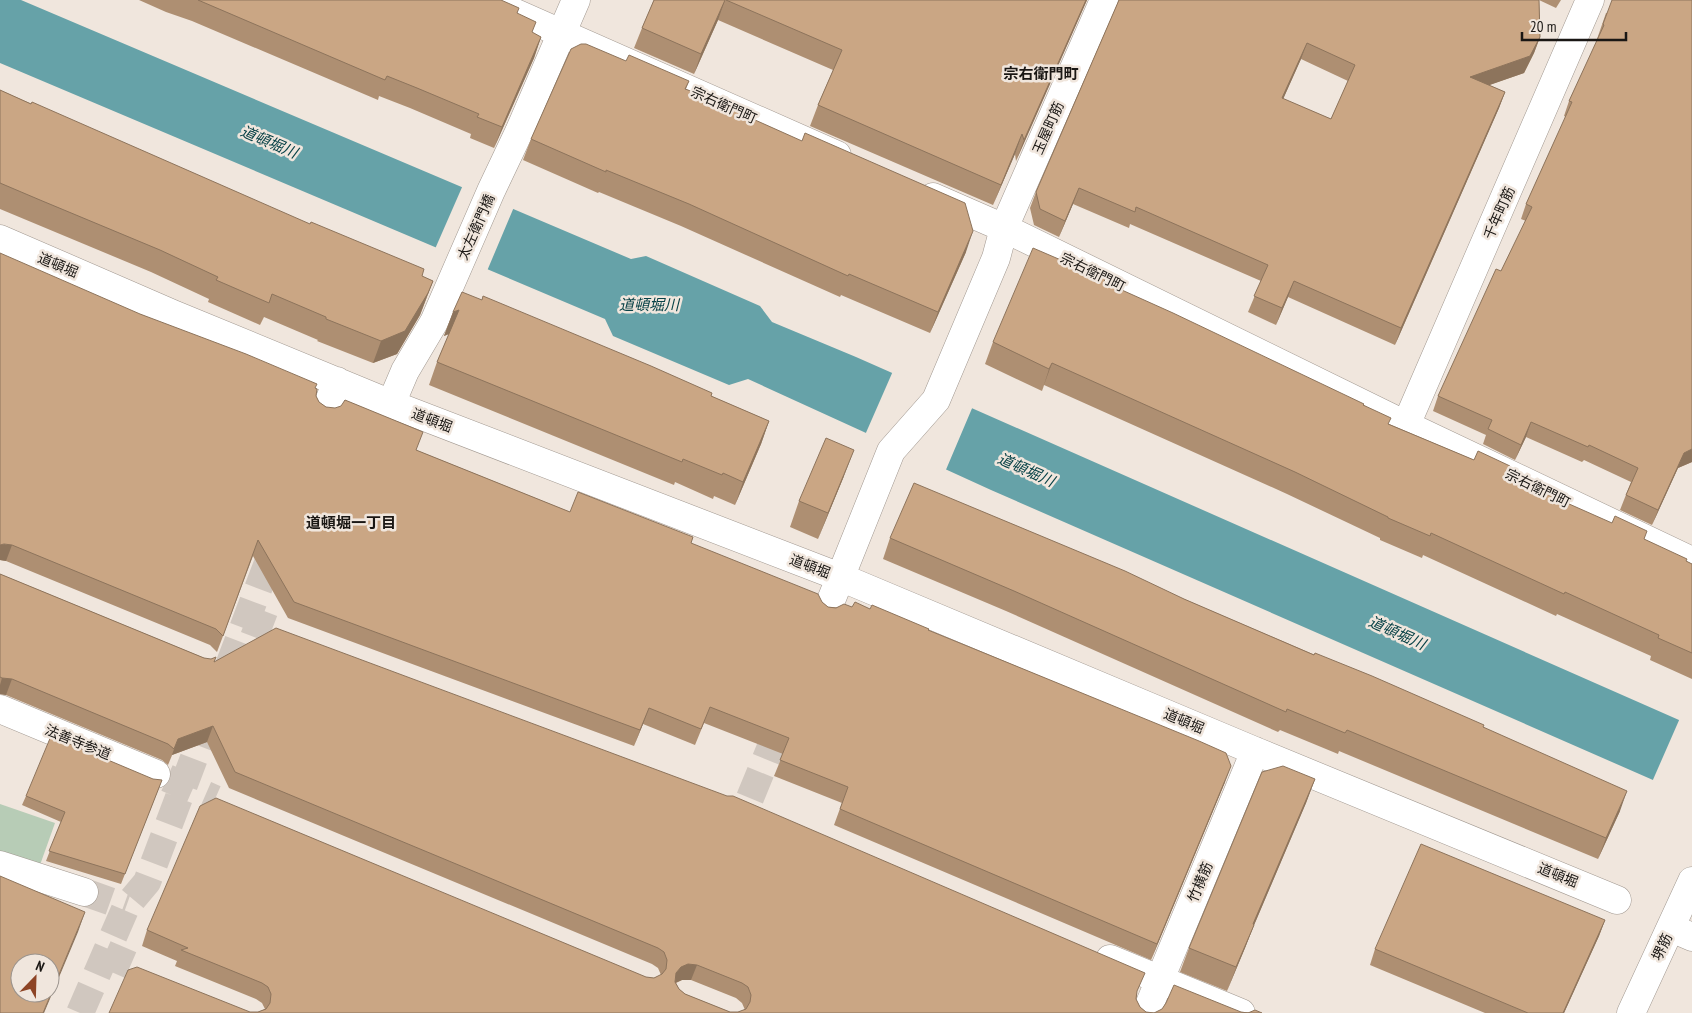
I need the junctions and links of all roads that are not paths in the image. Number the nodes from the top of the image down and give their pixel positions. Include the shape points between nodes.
1 (486, 0) edge
2 (576, 0) edge
3 (1104, 0) edge
4 (1590, 0) edge
5 (561, 33) junction
6 (859, 164) edge
7 (913, 188) edge
8 (1004, 228) junction
9 (0, 239) edge
10 (336, 381) junction
11 (391, 404) junction
12 (326, 409) edge
13 (1406, 425) junction
14 (1692, 561) edge
15 (840, 577) junction
16 (828, 608) edge
17 (0, 710) edge
18 (1255, 751) junction
19 (156, 774) tunnel mouth
20 (0, 865) edge
21 (1692, 881) edge
22 (84, 892) tunnel mouth
23 (1617, 900) dead end
24 (1681, 932) edge
25 (1086, 949) edge
26 (1159, 980) junction
27 (1146, 1013) edge
28 (1240, 1013) edge
29 (1631, 1013) edge

1 - 5 street, 宗右衛門町
2 - 5 street, 太左衛門橋
3 - 8 street, 玉屋町筋
4 - 13 street, 千年町筋
5 - 6 street, 宗右衛門町
5 - 11 street, 太左衛門橋 via 434,322 405,370
7 - 8 street, 宗右衛門町
8 - 13 street, 宗右衛門町
8 - 15 street, 玉屋町筋 via 996,258 936,400 892,451
9 - 10 street, 道頓堀
10 - 11 street, 道頓堀
10 - 12 street
11 - 15 street, 道頓堀
13 - 14 street, 宗右衛門町
15 - 16 street, 玉屋町筋
15 - 18 street, 道頓堀
17 - 19 street, 法善寺参道
18 - 23 street, 道頓堀
18 - 26 street, 竹横筋
20 - 22 street
21 - 24 street, 堺筋
24 - 29 street, 堺筋
25 - 26 street
26 - 27 street, 竹横筋
26 - 28 street

